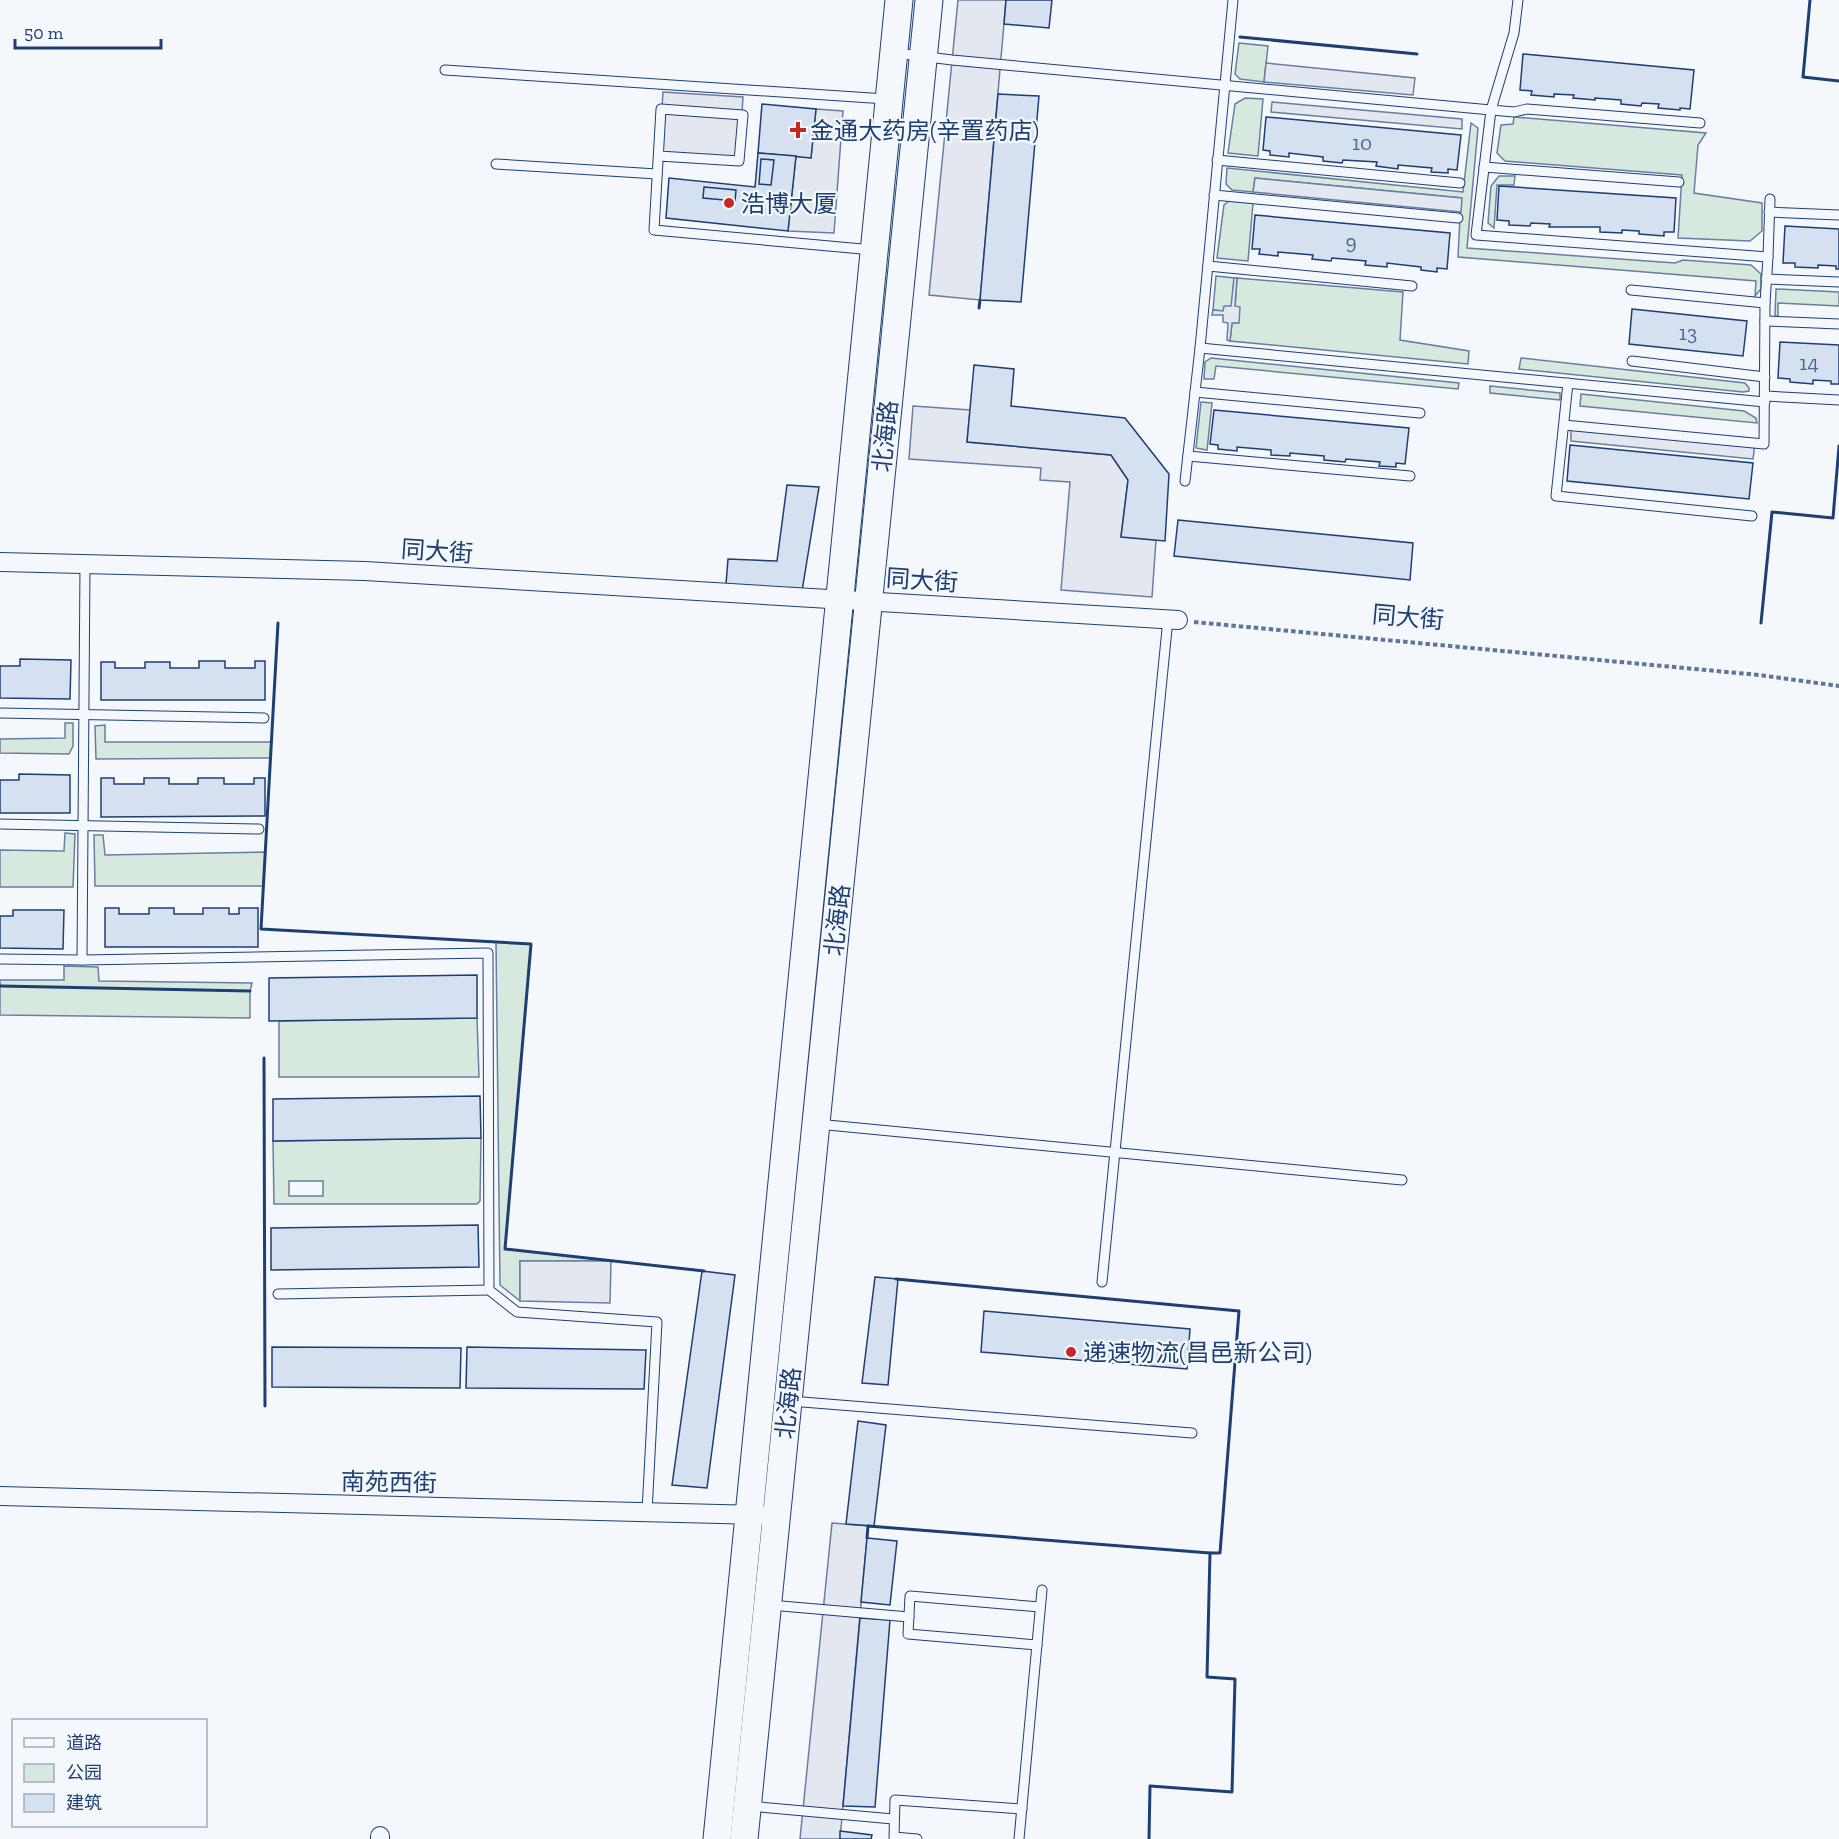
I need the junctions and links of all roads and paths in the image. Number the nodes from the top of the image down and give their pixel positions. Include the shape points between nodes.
1 (899, 0) edge
2 (930, 0) edge
3 (1233, 0) edge
4 (1518, 0) edge
5 (894, 52) junction
6 (924, 57) junction
7 (445, 70) dead end
8 (1225, 85) junction
9 (889, 99) junction
10 (1491, 110) junction
11 (1700, 123) dead end
12 (659, 156) junction
13 (1218, 160) junction
14 (496, 164) dead end
15 (1484, 167) junction
16 (657, 174) junction
17 (1679, 182) dead end
18 (1460, 183) dead end
19 (1214, 195) junction
20 (1770, 199) dead end
21 (1769, 212) junction
22 (1839, 215) edge
23 (1458, 218) dead end
24 (874, 250) junction
25 (1767, 256) junction
26 (1208, 266) junction
27 (1766, 279) junction
28 (1839, 282) edge
29 (1412, 286) dead end
30 (1631, 290) dead end
31 (1765, 303) junction
32 (1765, 321) junction
33 (1839, 324) edge
34 (1200, 348) junction
35 (1632, 361) dead end
36 (1765, 376) junction
37 (1568, 383) junction
38 (1195, 392) junction
39 (1765, 399) junction
40 (1839, 400) edge
41 (1420, 413) dead end
42 (1564, 425) junction
43 (1188, 456) junction
44 (1410, 476) dead end
45 (1185, 481) dead end
46 (1752, 516) dead end
47 (0, 562) edge
48 (85, 564) junction
49 (840, 600) junction
50 (869, 600) junction
51 (1173, 620) junction
52 (1839, 686) edge
53 (0, 713) edge
54 (84, 715) junction
55 (264, 718) dead end
56 (0, 824) edge
57 (83, 826) junction
58 (259, 829) dead end
59 (0, 959) edge
60 (82, 960) junction
61 (802, 1123) junction
62 (1115, 1153) junction
63 (1402, 1180) dead end
64 (1102, 1282) dead end
65 (489, 1290) junction
66 (278, 1294) dead end
67 (788, 1401) junction
68 (1192, 1433) dead end
69 (0, 1496) edge
70 (647, 1512) junction
71 (749, 1515) junction
72 (776, 1516) junction
73 (1041, 1590) dead end
74 (767, 1605) junction
75 (1040, 1607) junction
76 (909, 1617) junction
77 (1036, 1645) junction
78 (747, 1806) junction
79 (1022, 1809) junction
80 (893, 1819) junction
81 (717, 1839) edge
82 (744, 1839) edge
83 (917, 1839) edge
84 (1019, 1839) edge

1 - 5 main road, 北海路
2 - 6 main road, 北海路
3 - 8 lane
4 - 10 lane via 1514,33
5 - 6 lane
5 - 9 main road, 北海路
6 - 8 lane
6 - 50 main road, 北海路
7 - 9 lane
8 - 10 lane
8 - 13 lane
9 - 24 main road, 北海路
10 - 11 lane via 1527,109
10 - 15 lane
12 - 12 lane via 739,161 742,115 661,109
12 - 16 lane
13 - 18 lane
13 - 19 lane
14 - 16 lane
15 - 17 lane
15 - 25 lane via 1476,235
16 - 24 lane via 654,230
19 - 23 lane
19 - 26 lane
20 - 21 lane
21 - 22 lane
21 - 25 lane
24 - 49 main road, 北海路
25 - 27 lane
26 - 29 lane
26 - 34 lane
27 - 28 lane
27 - 31 lane
30 - 31 lane
31 - 32 lane
32 - 33 lane
32 - 36 lane
34 - 37 lane
34 - 38 lane
35 - 36 lane
36 - 39 lane
37 - 39 lane
37 - 42 lane
38 - 41 lane
38 - 43 lane
39 - 40 lane
39 - 42 lane via 1764,444
42 - 46 lane via 1556,496
43 - 44 lane
43 - 45 lane
47 - 48 street, 同大街
48 - 49 street, 同大街 via 365,571
48 - 54 lane
49 - 50 street, 同大街
49 - 61 main road, 北海路
50 - 51 street, 同大街
50 - 61 main road, 北海路
51 - 52 path, 同大街
51 - 62 lane
53 - 54 lane
54 - 55 lane
54 - 57 lane
56 - 57 lane
57 - 58 lane
57 - 60 lane
59 - 60 lane
60 - 65 lane via 488,953
61 - 62 lane
61 - 67 main road, 北海路
61 - 71 main road, 北海路
62 - 63 lane
62 - 64 lane
65 - 66 lane
65 - 70 lane via 518,1312 657,1322
67 - 68 lane
67 - 72 main road, 北海路
69 - 70 street, 南苑西街
70 - 71 street, 南苑西街
71 - 72 street, 南苑西街
71 - 81 main road, 北海路
72 - 74 main road, 北海路
73 - 75 lane
74 - 76 lane
74 - 78 main road, 北海路
75 - 76 lane via 910,1596
75 - 77 lane
76 - 77 lane via 908,1634
77 - 79 lane
78 - 80 lane
78 - 82 main road, 北海路
79 - 80 lane via 895,1800
79 - 84 lane
80 - 83 lane via 894,1837

